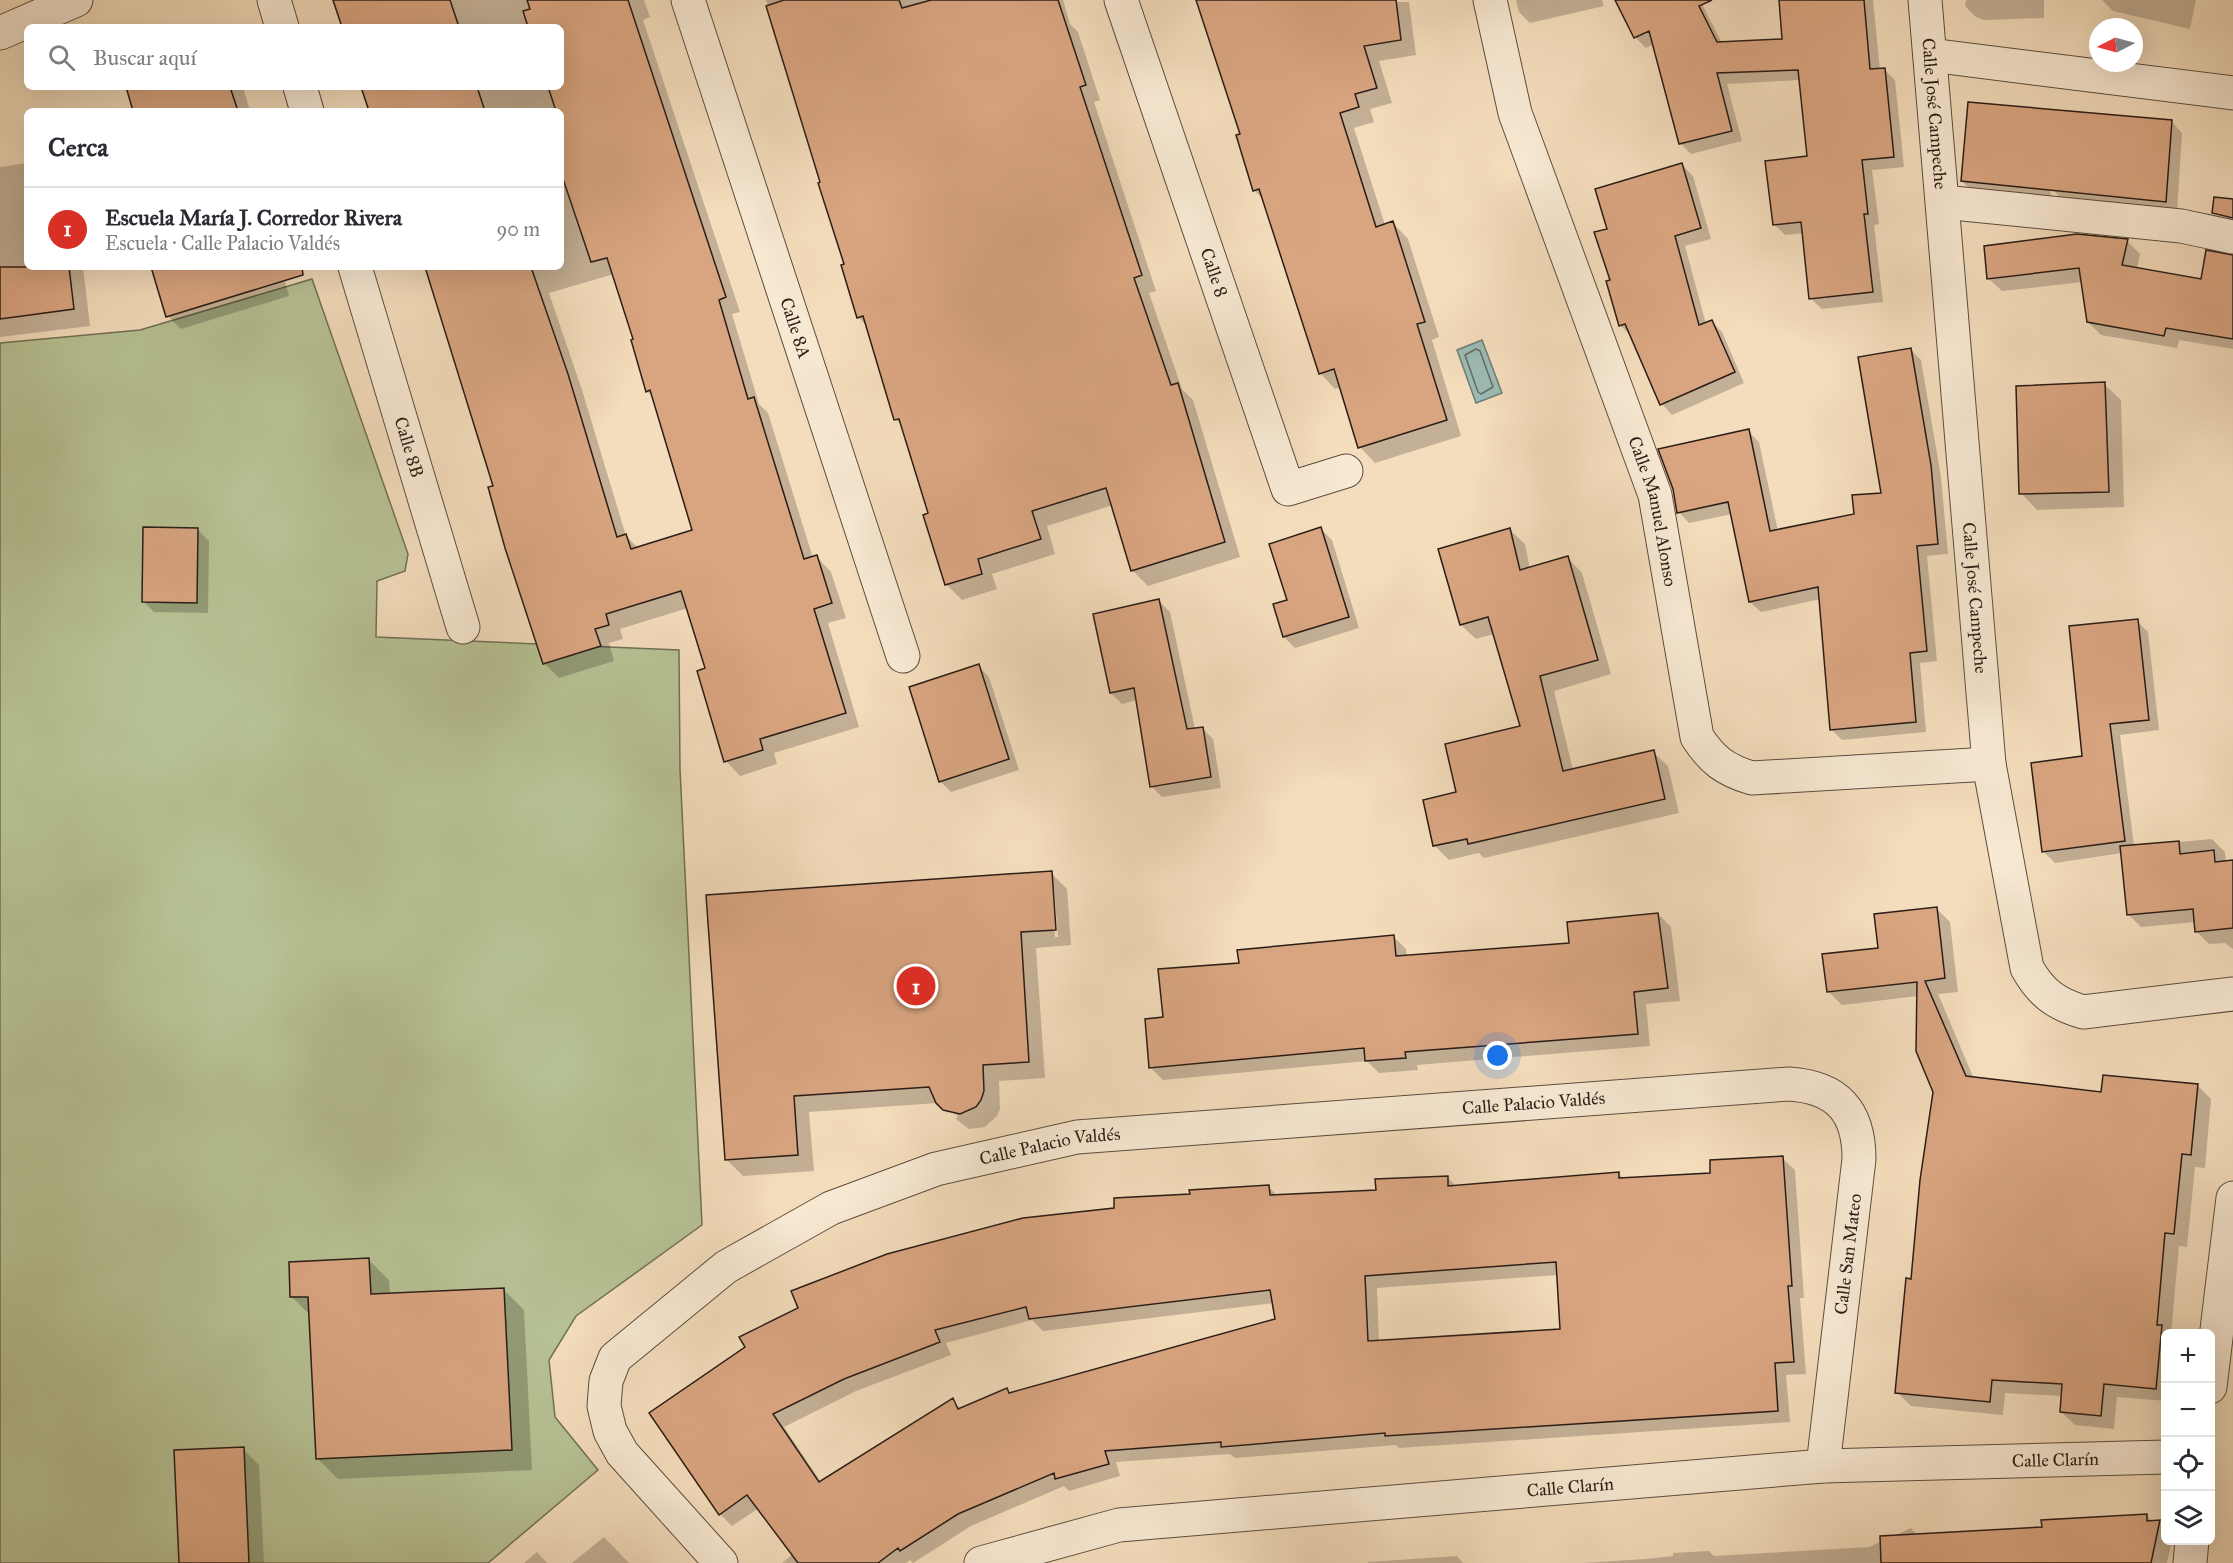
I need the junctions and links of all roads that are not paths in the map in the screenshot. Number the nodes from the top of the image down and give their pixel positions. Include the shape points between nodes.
1 (76, 0) edge
2 (274, 0) edge
3 (688, 0) edge
4 (1121, 0) edge
5 (1490, 0) edge
6 (1925, 0) edge
7 (281, 24) edge
8 (0, 33) edge
9 (1930, 55) junction
10 (301, 90) edge
11 (2233, 93) edge
12 (306, 108) edge
13 (1943, 202) junction
14 (2233, 237) edge
15 (355, 270) edge
16 (1346, 471) dead end
17 (463, 627) dead end
18 (903, 656) dead end
19 (1989, 764) junction
20 (2233, 994) edge
21 (1789, 1084) joint
22 (2233, 1198) edge
23 (2211, 1383) edge
24 (2161, 1457) edge
25 (1823, 1466) junction
26 (2192, 1545) edge
27 (721, 1563) edge
28 (981, 1563) edge
29 (2190, 1563) edge

1 - 8 street
2 - 7 street
3 - 18 street, Calle 8A
4 - 16 street, Calle 8 via 1288,489
5 - 19 street, Calle Manuel Alonso via 1515,113 1654,495 1697,737 1710,757 1729,771 1752,778
6 - 9 street, Calle José Campeche
9 - 11 street
9 - 13 street, Calle José Campeche
10 - 12 street
13 - 14 street via 2181,226
13 - 19 street, Calle José Campeche
15 - 17 street, Calle 8B
19 - 20 street, Calle José Campeche via 2028,968 2049,997 2083,1012
21 - 25 street, Calle San Mateo via 1817,1089 1842,1104 1859,1139
21 - 27 street, Calle Palacio Valdés via 1077,1137 936,1169 831,1208 726,1267 615,1358 606,1382 603,1406 622,1453
22 - 23 street
24 - 25 street, Calle Clarín
25 - 28 street, Calle Clarín via 1119,1525
26 - 29 street

